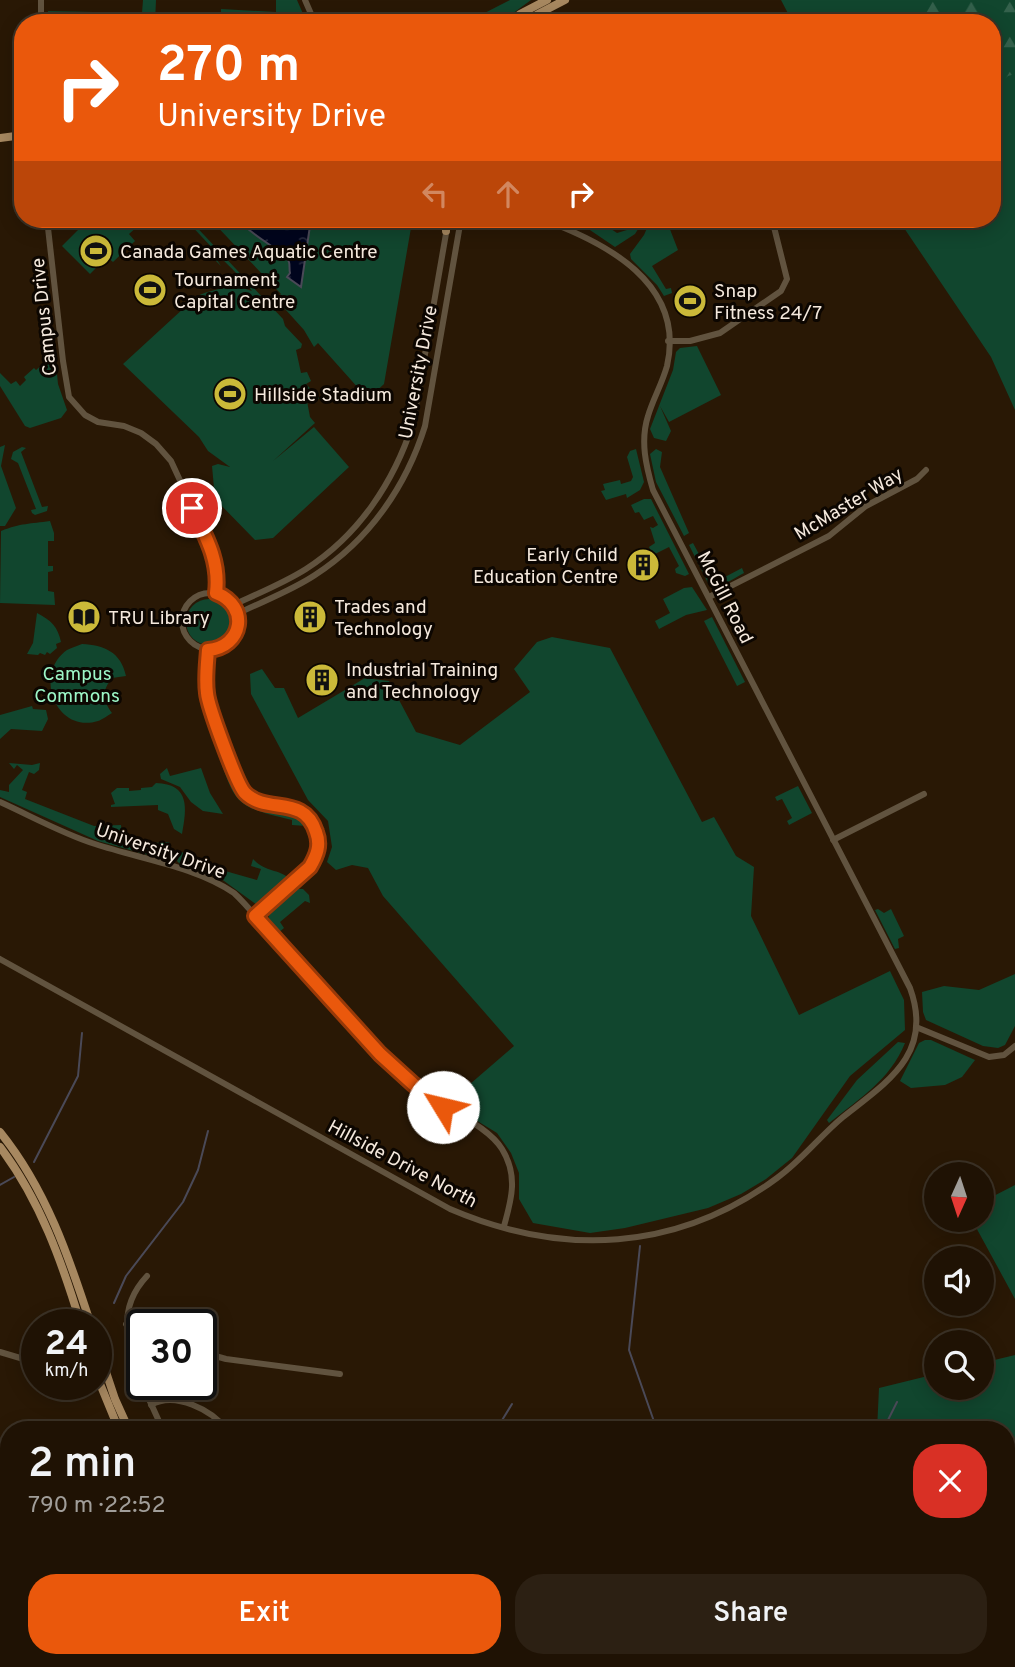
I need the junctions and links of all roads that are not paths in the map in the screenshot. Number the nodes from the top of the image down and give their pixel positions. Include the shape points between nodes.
1 (547, 0) edge
2 (565, 0) edge
3 (520, 14) edge
4 (537, 14) edge
5 (48, 228) edge
6 (446, 228) edge
7 (458, 228) edge
8 (566, 228) edge
9 (774, 228) edge
10 (446, 231) joint
11 (668, 341) junction
12 (926, 470) dead end
13 (216, 593) junction
14 (709, 597) junction
15 (233, 606) junction
16 (237, 614) junction
17 (208, 650) junction
18 (924, 794) dead end
19 (0, 802) edge
20 (832, 840) junction
21 (255, 916) junction
22 (0, 959) edge
23 (916, 1027) junction
24 (1015, 1045) edge
25 (0, 1132) edge
26 (0, 1147) edge
27 (468, 1217) junction
28 (504, 1226) junction
29 (545, 1238) junction
30 (146, 1276) dead end
31 (76, 1309) edge
32 (86, 1309) edge
33 (129, 1309) edge
34 (0, 1352) edge
35 (217, 1356) edge
36 (21, 1358) edge
37 (340, 1374) dead end
38 (112, 1390) edge
39 (107, 1400) edge
40 (148, 1400) edge
41 (150, 1405) junction
42 (115, 1421) edge
43 (125, 1421) edge
44 (158, 1421) edge
45 (220, 1421) edge

1 - 3 main road
2 - 4 main road
5 - 13 street, Campus Drive via 69,397 98,422 141,433 171,461 209,543 218,573
6 - 10 main road
7 - 16 street, University Drive via 425,426 396,492 372,527 343,554 314,576
8 - 11 street, McGill Road via 585,235 637,271 666,315
9 - 11 street via 788,279 781,291 720,333
10 - 15 street, University Drive via 413,423 387,485 361,520 328,552 306,569
11 - 14 street, McGill Road via 667,363 648,416 645,466
12 - 14 street, McMaster Way via 917,480 866,506 829,536
13 - 15 street
13 - 17 street via 194,598 181,619 191,643
14 - 20 street, McGill Road
15 - 16 street
16 - 17 street via 232,640
17 - 21 street via 206,694 237,781 246,794 264,803 296,808 308,816 319,844 310,867
18 - 20 street
19 - 21 street, University Drive via 92,843 220,884
20 - 23 street, McGill Road via 910,988
21 - 28 street, University Drive via 385,1060 500,1145 513,1182
22 - 27 street, Hillside Drive North
23 - 24 street via 989,1057 1003,1056
23 - 29 street, Hillside Drive North via 907,1056 893,1077 787,1171 739,1203 686,1226 644,1237 599,1241
25 - 32 main road via 48,1208
26 - 31 main road via 39,1211
27 - 28 street
27 - 29 street, Hillside Drive North
28 - 29 street
30 - 33 street via 133,1290
34 - 36 street
35 - 37 street
38 - 43 main road
39 - 42 main road
40 - 41 street
41 - 44 street
41 - 45 street via 157,1401 185,1403

